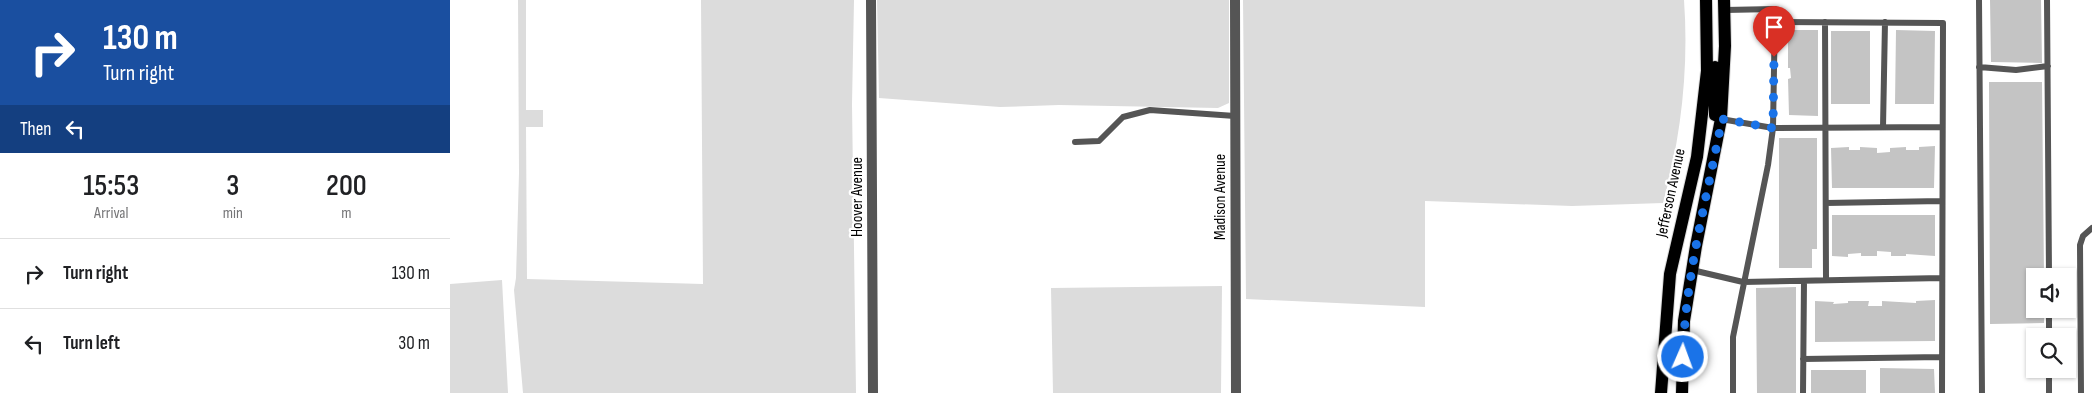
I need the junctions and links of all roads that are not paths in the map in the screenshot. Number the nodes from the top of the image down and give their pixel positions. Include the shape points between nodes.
1 (871, 0) edge
2 (1235, 0) edge
3 (1706, 0) edge
4 (1979, 0) edge
5 (2047, 0) edge
6 (1725, 5) edge
7 (1775, 22) junction
8 (1825, 22) junction
9 (1885, 22) junction
10 (1707, 26) junction
11 (2048, 66) junction
12 (1979, 67) junction
13 (1235, 116) junction
14 (1722, 119) junction
15 (1826, 127) junction
16 (1884, 127) junction
17 (1942, 127) junction
18 (1773, 128) junction
19 (1075, 142) dead end
20 (1942, 201) junction
21 (1826, 203) junction
22 (2092, 228) edge
23 (2049, 268) edge
24 (1692, 270) junction
25 (1942, 278) junction
26 (1826, 280) junction
27 (1804, 281) junction
28 (1742, 282) junction
29 (1942, 357) junction
30 (1803, 359) junction
31 (2049, 378) edge
32 (873, 393) edge
33 (1236, 393) edge
34 (1661, 393) edge
35 (1682, 393) edge
36 (1733, 393) edge
37 (1803, 393) edge
38 (1942, 393) edge
39 (1982, 393) edge
40 (2049, 393) edge
41 (2081, 393) edge

1 - 32 street, Hoover Avenue
2 - 13 street, Madison Avenue
3 - 10 main road, Jefferson Avenue
4 - 12 lane
5 - 11 lane
6 - 7 lane via 1776,9
6 - 14 main road
7 - 8 lane
7 - 18 lane
8 - 9 lane
8 - 15 lane
9 - 16 lane
9 - 17 lane via 1943,23
10 - 14 main road via 1715,57 1715,115
10 - 34 main road, Jefferson Avenue via 1707,71 1697,156 1670,274
11 - 12 lane via 2016,70
11 - 23 lane
12 - 39 lane
13 - 19 lane via 1150,110 1123,117 1099,141
13 - 33 street, Madison Avenue
14 - 18 lane
14 - 24 main road
15 - 16 lane
15 - 18 lane
15 - 21 lane
16 - 17 lane
17 - 20 lane
18 - 28 lane
20 - 21 lane
20 - 25 lane
21 - 26 lane
22 - 41 lane via 2080,244
24 - 28 lane
24 - 35 main road via 1684,321
25 - 26 lane
25 - 29 lane
26 - 27 lane
27 - 28 lane
27 - 30 lane
28 - 36 lane via 1733,337
29 - 30 lane
29 - 38 lane
30 - 37 lane
31 - 40 lane

